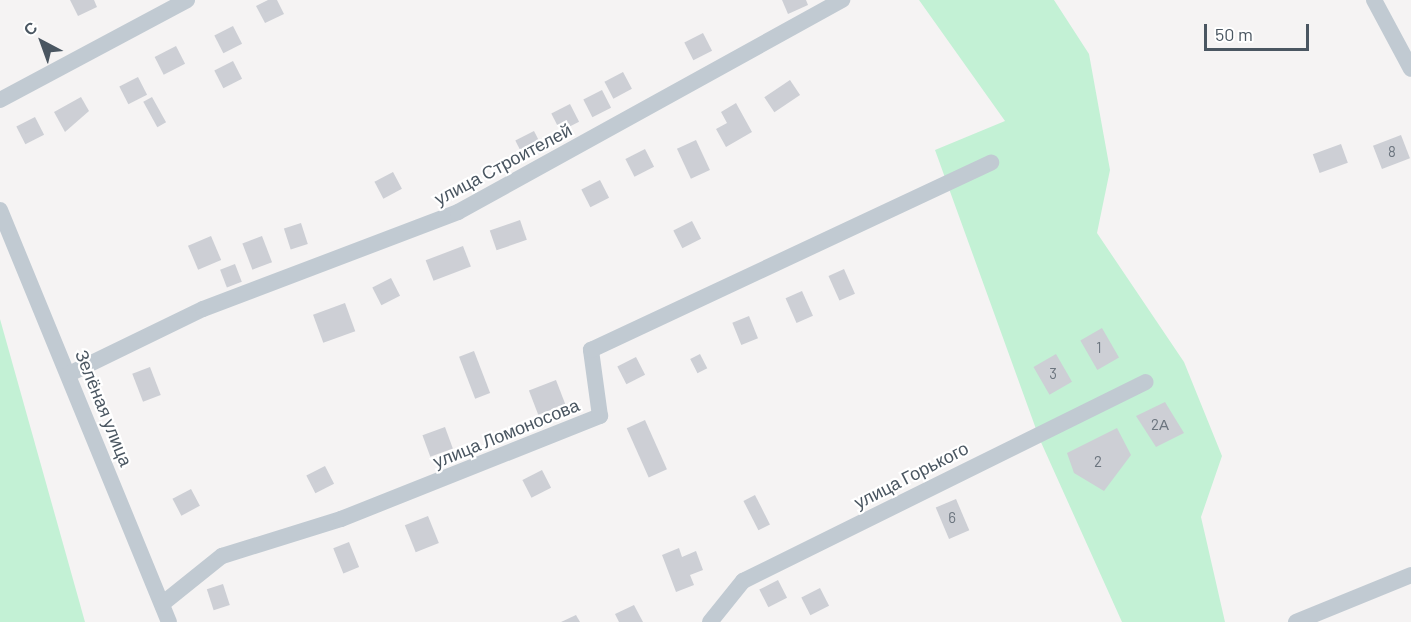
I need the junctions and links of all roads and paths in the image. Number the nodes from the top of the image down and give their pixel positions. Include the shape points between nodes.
1 (187, 0) edge
2 (842, 0) edge
3 (1374, 0) edge
4 (1411, 69) edge
5 (0, 100) edge
6 (991, 163) dead end
7 (0, 210) edge
8 (69, 374) junction
9 (1145, 382) dead end
10 (1411, 575) edge
11 (162, 604) junction
12 (169, 622) edge
13 (710, 622) edge
14 (1296, 622) edge

1 - 5 street
2 - 8 street, улица Строителей via 459,212 203,309
3 - 4 street
6 - 11 street, улица Ломоносова via 591,350 600,416 341,519 222,556
7 - 8 street, Зелёная улица
8 - 11 street, Зелёная улица
9 - 13 street, улица Горького via 743,581
10 - 14 street
11 - 12 street, Зелёная улица

